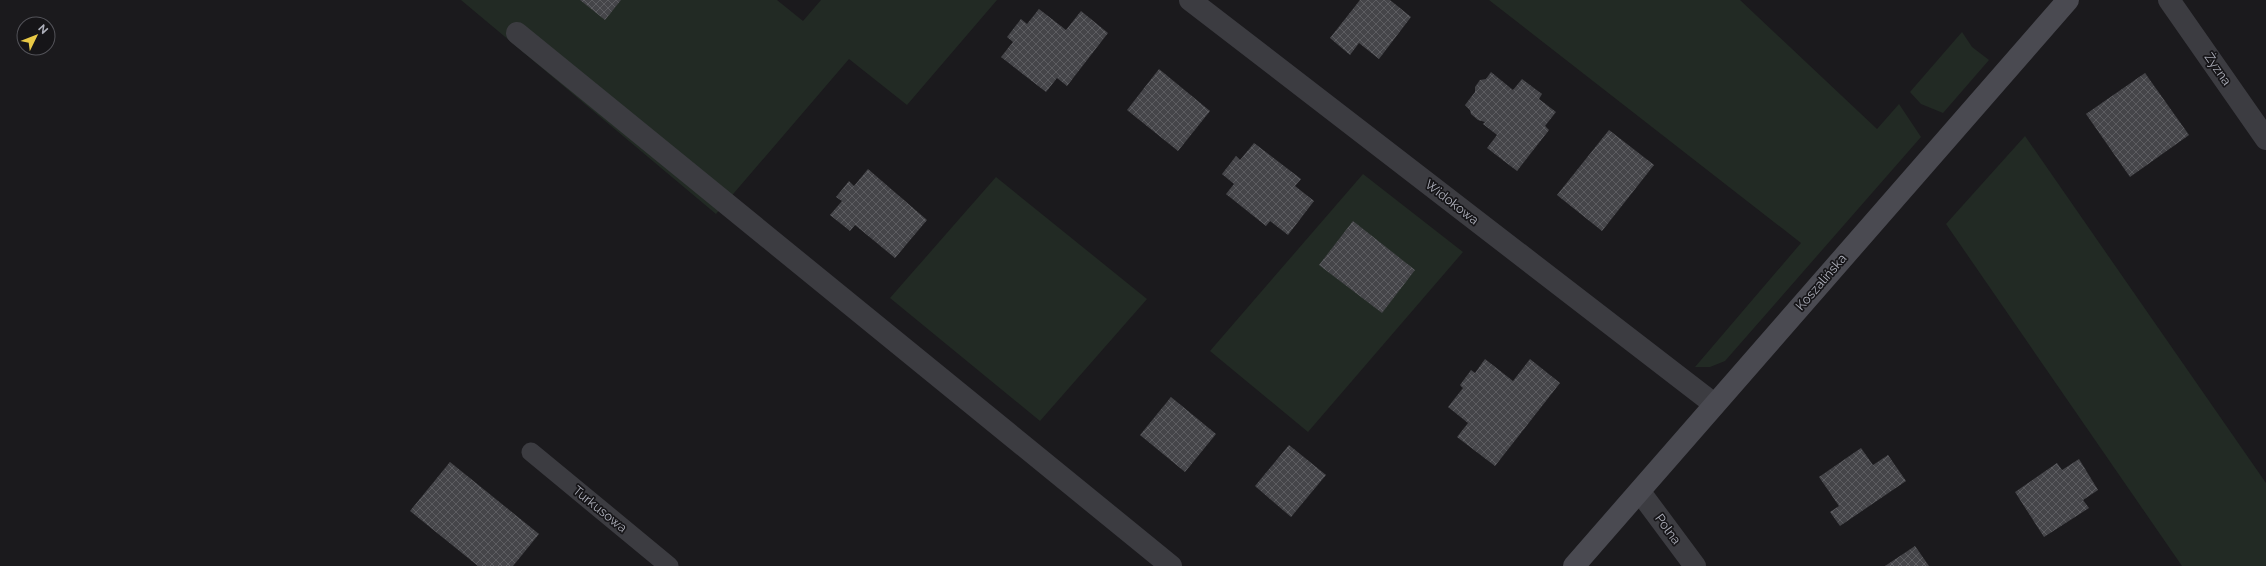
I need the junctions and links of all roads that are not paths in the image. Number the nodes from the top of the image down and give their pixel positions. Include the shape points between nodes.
1 (1190, 0) edge
2 (2068, 0) edge
3 (2169, 0) edge
4 (517, 33) dead end
5 (2266, 139) edge
6 (1714, 404) junction
7 (531, 452) dead end
8 (1640, 492) junction
9 (669, 566) edge
10 (1171, 566) edge
11 (1574, 566) edge
12 (1695, 566) edge

1 - 6 street, Widokowa
2 - 6 street, Koszalińska
3 - 5 street, Żyzna
4 - 10 street
6 - 8 street, Koszalińska
7 - 9 lane, Turkusowa
8 - 11 street, Koszalińska
8 - 12 street, Polna

